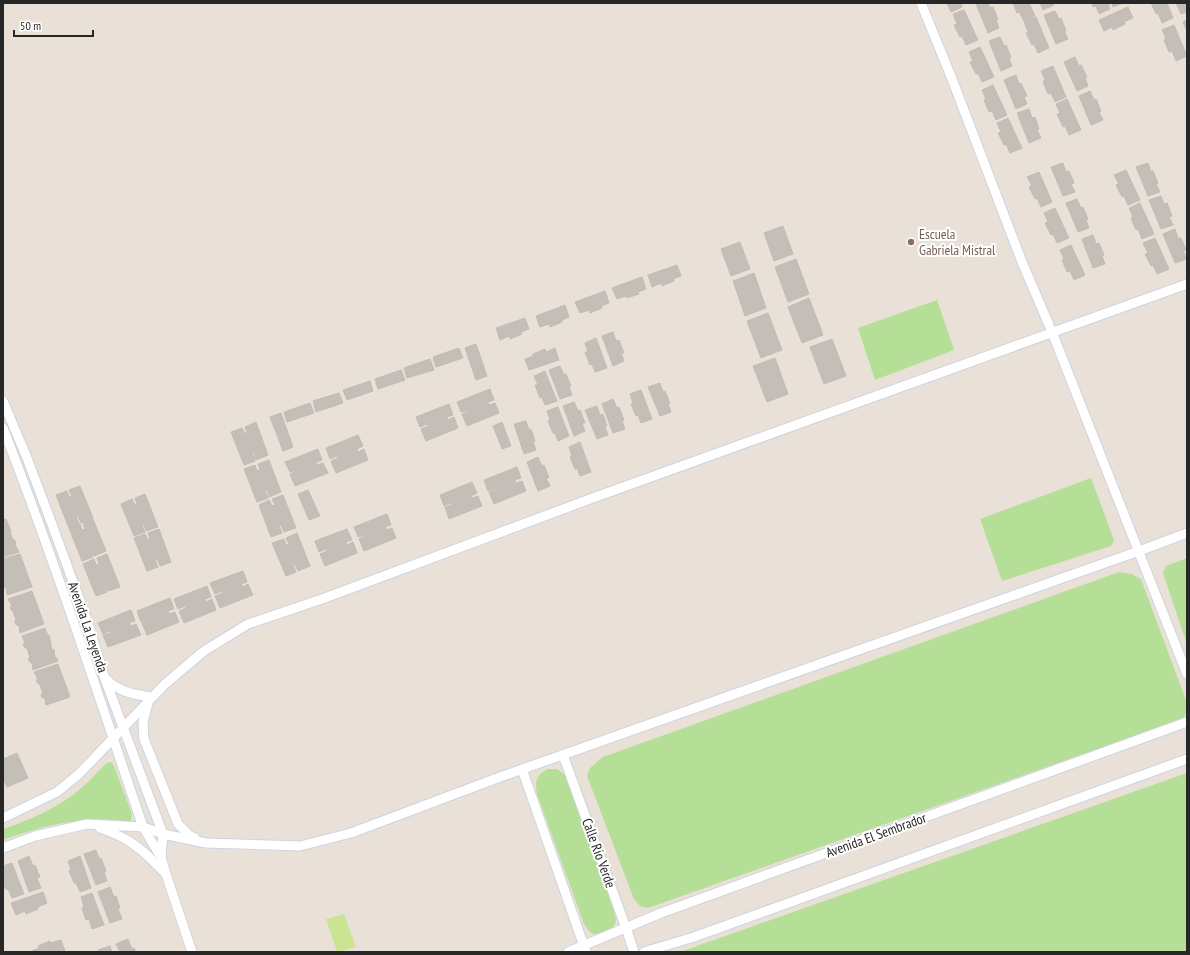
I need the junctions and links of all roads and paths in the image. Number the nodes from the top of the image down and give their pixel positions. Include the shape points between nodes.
1 (921, 3) edge
2 (1187, 284) edge
3 (1052, 332) junction
4 (3, 401) edge
5 (3, 428) edge
6 (1187, 533) edge
7 (1138, 551) junction
8 (1187, 674) edge
9 (105, 679) junction
10 (150, 699) junction
11 (1187, 722) edge
12 (123, 727) junction
13 (113, 738) junction
14 (563, 755) junction
15 (1187, 759) edge
16 (522, 769) junction
17 (3, 818) edge
18 (87, 824) junction
19 (144, 827) junction
20 (163, 834) junction
21 (206, 843) junction
22 (3, 848) edge
23 (161, 857) junction
24 (166, 874) junction
25 (626, 928) junction
26 (585, 949) edge
27 (192, 952) edge
28 (568, 952) edge
29 (634, 952) edge
30 (644, 952) edge

1 - 3 street
2 - 3 street
3 - 7 street
3 - 10 street via 248,624 204,652
4 - 9 street, Avenida La Leyenda via 53,526
5 - 13 street, Avenida La Leyenda via 68,603
6 - 7 street
7 - 8 street
7 - 14 street
9 - 10 street via 123,691
9 - 12 street, Avenida La Leyenda
10 - 12 street
10 - 21 street via 143,722 144,739 178,824 190,836
11 - 25 street, Avenida El Sembrador via 661,913
12 - 13 street
12 - 20 street, Avenida La Leyenda
13 - 17 street via 79,774 56,792
13 - 19 street, Avenida La Leyenda
14 - 16 street
14 - 25 street, Calle Río Verde
15 - 30 street
16 - 21 street via 351,833 300,846
16 - 26 street
18 - 19 street
18 - 22 street via 35,836
18 - 24 street via 113,832 136,844
19 - 20 street
19 - 23 street, Avenida La Leyenda
20 - 21 street
20 - 23 street, Avenida La Leyenda
23 - 24 street, Avenida La Leyenda
24 - 27 street, Avenida La Leyenda
25 - 26 street, Avenida El Sembrador
25 - 29 street, Calle Río Verde
26 - 28 street, Avenida El Sembrador

